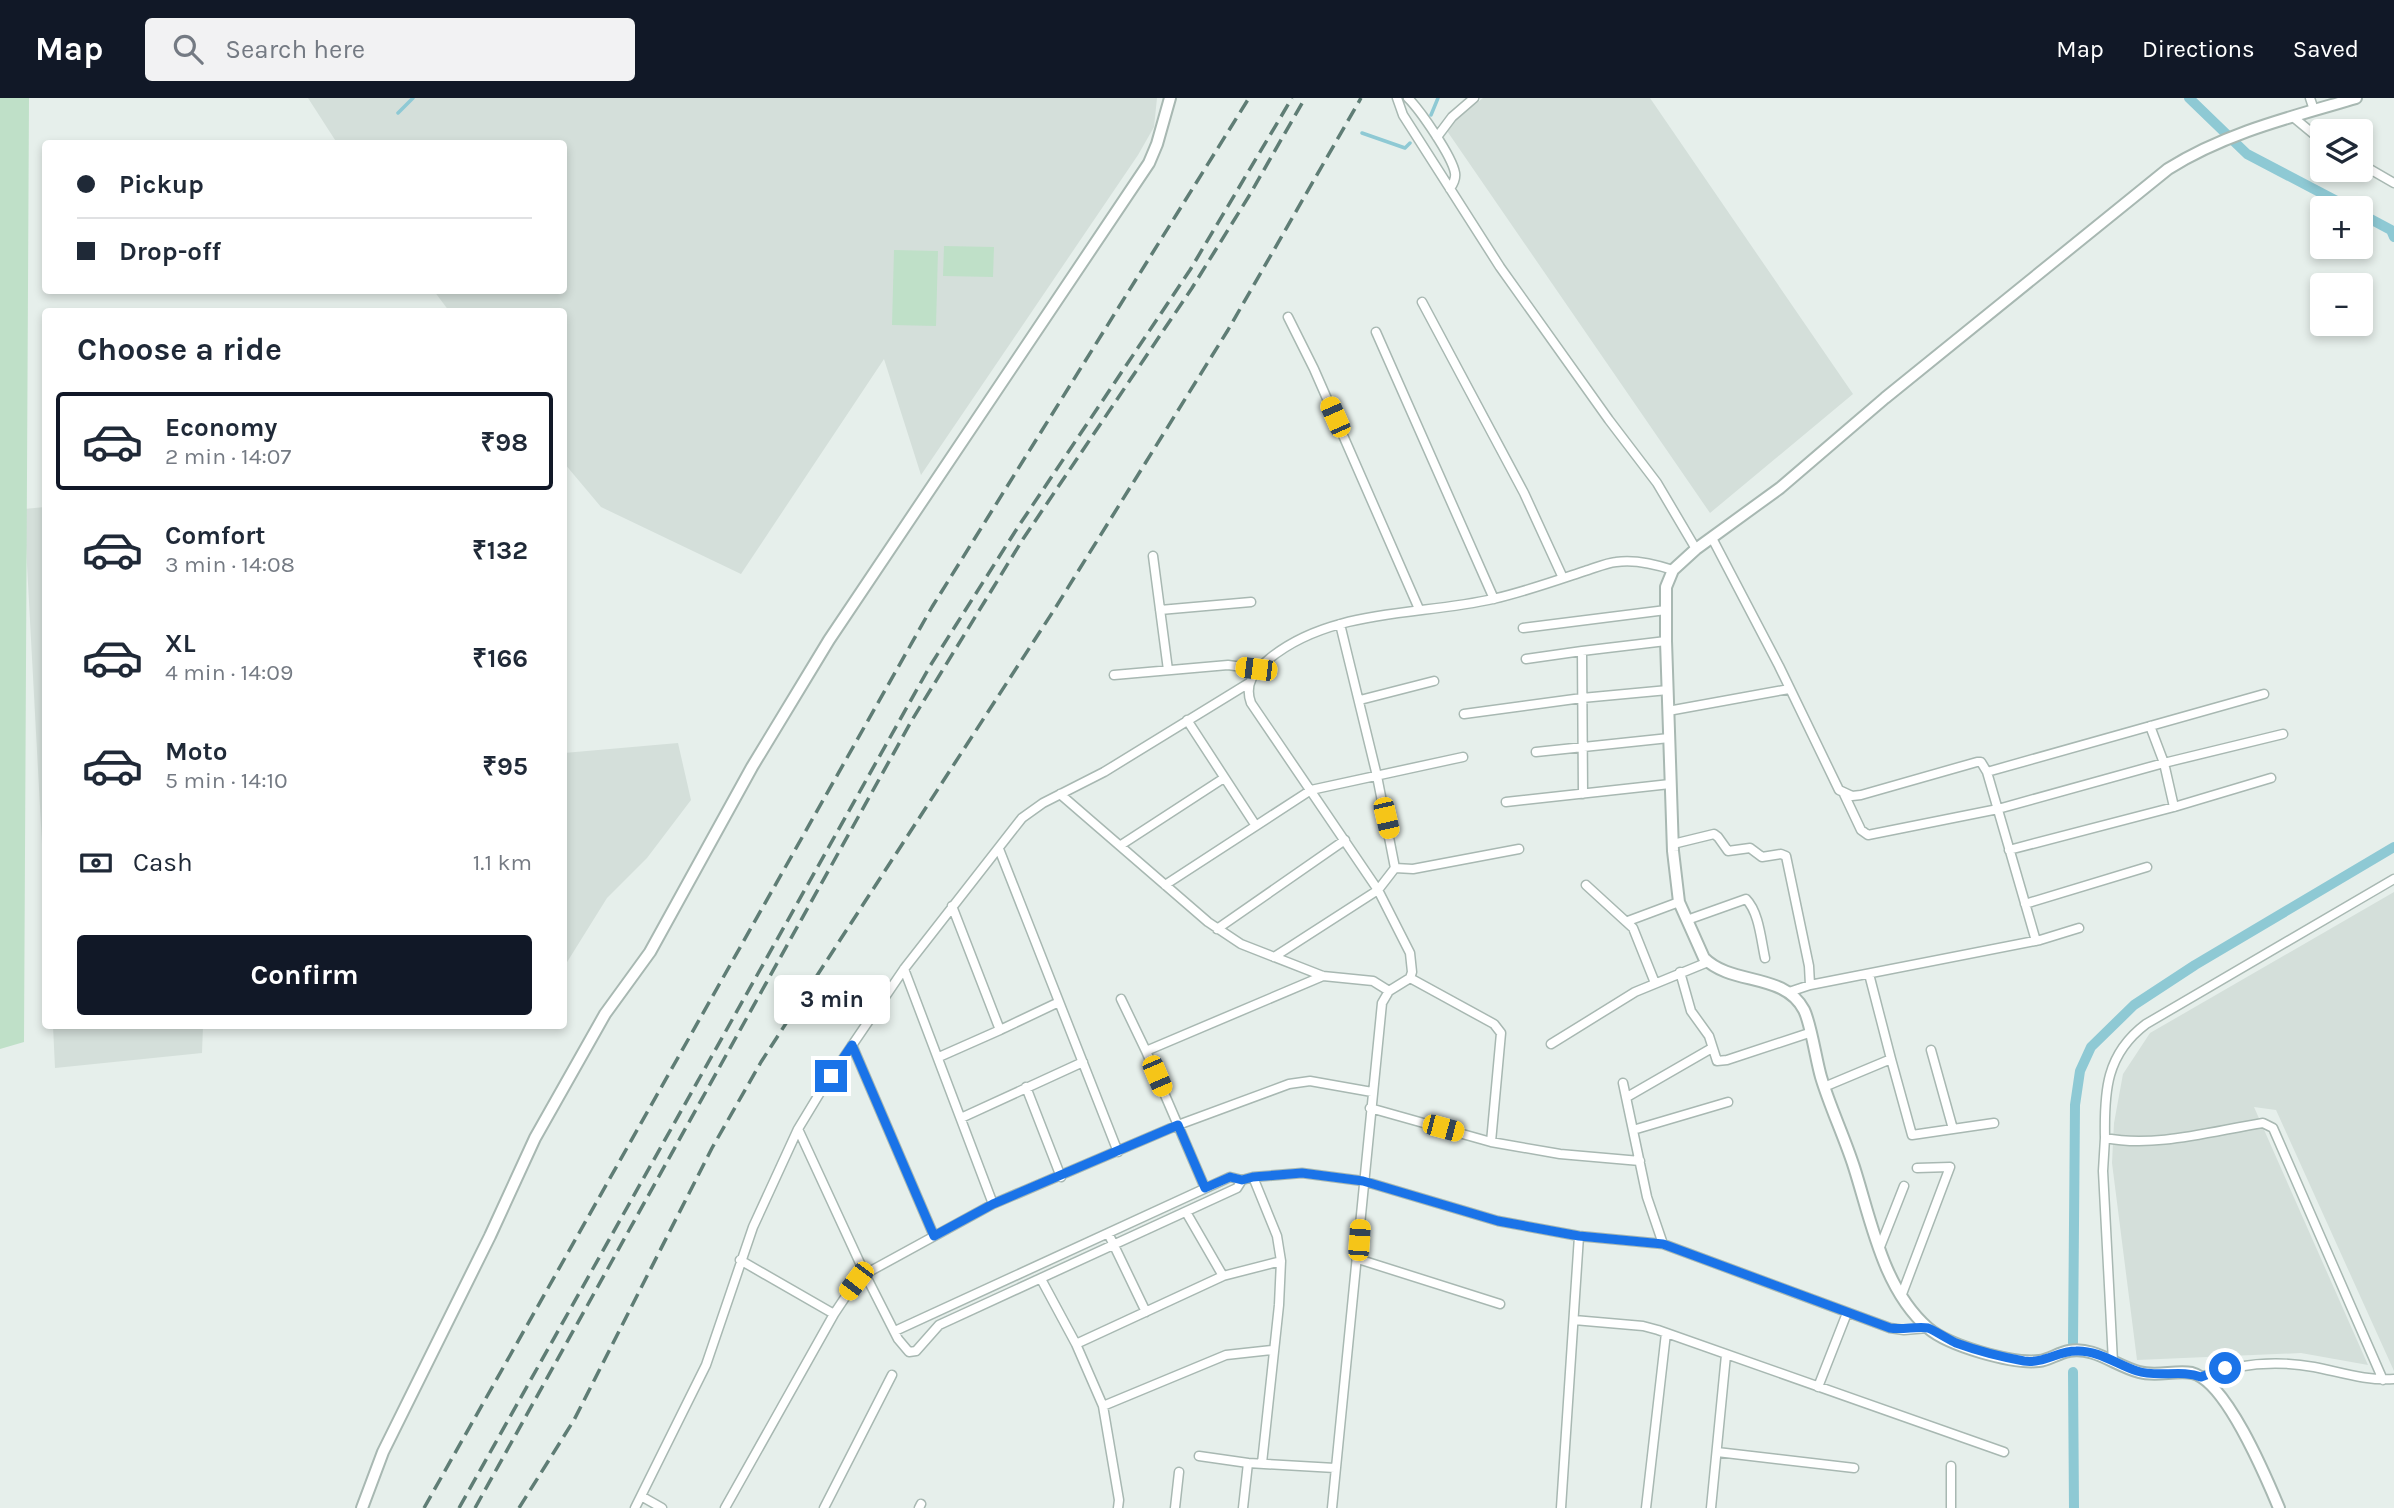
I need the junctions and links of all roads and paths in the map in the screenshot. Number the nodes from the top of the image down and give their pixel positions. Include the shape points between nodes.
1 (1170, 98) edge
2 (1397, 98) edge
3 (1408, 98) edge
4 (1474, 98) edge
5 (2311, 98) edge
6 (2356, 98) edge
7 (2314, 110) junction
8 (2293, 117) junction
9 (2310, 131) edge
10 (1437, 137) junction
11 (2373, 171) edge
12 (2394, 183) edge
13 (1450, 189) junction
14 (1422, 302) dead end
15 (1288, 317) dead end
16 (1376, 332) dead end
17 (1712, 538) junction
18 (1696, 550) junction
19 (1153, 556) dead end
20 (1674, 570) junction
21 (1563, 578) junction
22 (1494, 599) junction
23 (1251, 601) dead end
24 (1419, 609) junction
25 (1160, 610) junction
26 (1666, 610) junction
27 (1340, 624) junction
28 (1523, 628) dead end
29 (1666, 641) junction
30 (1582, 651) junction
31 (1526, 659) dead end
32 (1256, 669) junction
33 (1168, 670) junction
34 (1114, 675) dead end
35 (1434, 681) dead end
36 (1249, 683) junction
37 (1789, 689) junction
38 (1668, 690) junction
39 (2264, 694) dead end
40 (1583, 698) junction
41 (1360, 700) junction
42 (1668, 711) junction
43 (1464, 713) dead end
44 (1187, 720) junction
45 (2150, 726) junction
46 (2283, 734) dead end
47 (1669, 738) junction
48 (1583, 748) junction
49 (1536, 752) dead end
50 (1464, 757) dead end
51 (2164, 763) junction
52 (1987, 772) junction
53 (1377, 776) junction
54 (1224, 778) junction
55 (2271, 778) dead end
56 (1671, 784) junction
57 (1311, 790) junction
58 (1060, 794) junction
59 (1583, 794) junction
60 (1844, 794) junction
61 (1506, 802) dead end
62 (2174, 807) junction
63 (1998, 809) junction
64 (1256, 826) junction
65 (1345, 840) junction
66 (1673, 844) junction
67 (1122, 845) junction
68 (999, 849) junction
69 (1519, 849) dead end
70 (2010, 850) junction
71 (2147, 867) dead end
72 (1395, 868) junction
73 (2394, 879) edge
74 (1165, 885) junction
75 (1586, 885) dead end
76 (1378, 890) junction
77 (1679, 902) junction
78 (2025, 904) junction
79 (952, 906) junction
80 (1687, 920) junction
81 (1628, 921) junction
82 (2079, 928) dead end
83 (1217, 929) junction
84 (2036, 941) junction
85 (1274, 957) junction
86 (1765, 958) dead end
87 (1708, 962) junction
88 (904, 969) junction
89 (1681, 972) junction
90 (1869, 974) junction
91 (1323, 976) junction
92 (1409, 978) junction
93 (1655, 983) junction
94 (1810, 985) junction
95 (1389, 991) junction
96 (1789, 992) junction
97 (1121, 999) dead end
98 (1059, 1003) junction
99 (1000, 1030) junction
100 (1810, 1033) junction
101 (1551, 1044) dead end
102 (852, 1045) junction
103 (1712, 1048) junction
104 (1931, 1049) dead end
105 (1146, 1051) junction
106 (939, 1057) junction
107 (1891, 1059) junction
108 (1083, 1062) junction
109 (1623, 1083) dead end
110 (1026, 1087) junction
111 (1824, 1087) junction
112 (1372, 1092) junction
113 (1627, 1097) junction
114 (1728, 1102) dead end
115 (1370, 1108) junction
116 (961, 1118) junction
117 (1994, 1123) dead end
118 (1178, 1125) junction
119 (798, 1129) junction
120 (1954, 1129) junction
121 (1633, 1130) junction
122 (2105, 1138) junction
123 (1491, 1142) junction
124 (1118, 1152) junction
125 (1640, 1161) junction
126 (1917, 1168) dead end
127 (1061, 1177) junction
128 (1253, 1177) junction
129 (1242, 1180) junction
130 (1363, 1181) junction
131 (1904, 1186) dead end
132 (1205, 1188) junction
133 (993, 1204) junction
134 (1186, 1212) junction
135 (1108, 1233) junction
136 (934, 1236) junction
137 (1579, 1236) junction
138 (1663, 1244) junction
139 (1114, 1246) junction
140 (1880, 1247) junction
141 (1358, 1259) junction
142 (740, 1260) junction
143 (1281, 1261) junction
144 (865, 1274) junction
145 (1223, 1276) junction
146 (1041, 1279) junction
147 (1902, 1294) junction
148 (1500, 1304) dead end
149 (1146, 1312) junction
150 (1847, 1313) junction
151 (834, 1314) junction
152 (1574, 1320) junction
153 (1928, 1328) junction
154 (895, 1331) junction
155 (1666, 1333) junction
156 (1076, 1344) junction
157 (1272, 1350) junction
158 (1726, 1355) junction
159 (2113, 1362) junction
160 (892, 1375) dead end
161 (2201, 1377) junction
162 (2394, 1379) edge
163 (2383, 1380) junction
164 (1818, 1387) junction
165 (1103, 1406) junction
166 (1717, 1452) junction
167 (2004, 1452) dead end
168 (1199, 1456) dead end
169 (1248, 1463) junction
170 (1262, 1463) junction
171 (1951, 1466) dead end
172 (1335, 1468) junction
173 (1854, 1468) dead end
174 (1179, 1472) dead end
175 (641, 1496) junction
176 (362, 1508) edge
177 (635, 1508) edge
178 (662, 1508) edge
179 (726, 1508) edge
180 (824, 1508) edge
181 (1118, 1508) edge
182 (1175, 1508) edge
183 (1243, 1508) edge
184 (1332, 1508) edge
185 (1561, 1508) edge
186 (1646, 1508) edge
187 (1711, 1508) edge
188 (1951, 1508) edge
189 (2279, 1508) edge

1 - 176 street via 1149,163 828,640 650,952 605,1014 535,1138 383,1452
2 - 13 street
3 - 10 street
4 - 10 street
5 - 7 street
6 - 7 street
7 - 8 street
8 - 9 street
8 - 17 street via 2199,150 2168,169 1780,488
10 - 13 street via 1455,175
11 - 12 street
13 - 18 street via 1500,267 1657,483
14 - 21 street via 1518,482
15 - 24 street
16 - 22 street
17 - 18 street
17 - 37 street
18 - 20 street
19 - 25 street
20 - 21 street via 1615,562
20 - 26 street via 1666,587
21 - 22 street
22 - 24 street
23 - 25 street
24 - 27 street
25 - 33 street
26 - 28 street
26 - 29 street
27 - 32 street via 1298,639
27 - 41 street
29 - 30 street
29 - 38 street
30 - 31 street
30 - 40 street
32 - 33 street
32 - 36 street
33 - 34 street
35 - 41 street
36 - 44 street
36 - 57 street via 1251,704
37 - 42 street
37 - 60 street via 1835,785
38 - 40 street
38 - 42 street
39 - 45 street
40 - 43 street
40 - 48 street
41 - 53 street
42 - 47 street
44 - 54 street
44 - 58 street
45 - 51 street
45 - 52 street
46 - 51 street
47 - 48 street
47 - 56 street
48 - 49 street
48 - 59 street
50 - 53 street
51 - 62 street
51 - 63 street
52 - 60 street via 1977,762 1861,794
52 - 63 street
53 - 57 street
53 - 72 street
54 - 64 street
54 - 67 street
55 - 62 street
56 - 59 street
56 - 66 street
57 - 64 street
57 - 65 street
58 - 67 street
58 - 68 street via 1022,818
59 - 61 street
60 - 63 street via 1861,830 1868,835
62 - 70 street
63 - 70 street
64 - 74 street
65 - 76 street
65 - 83 street
66 - 77 street
66 - 94 street via 1714,834 1728,851 1750,848 1762,857 1786,856
67 - 74 street
68 - 79 street
68 - 98 street
69 - 72 street via 1413,869
70 - 78 street
71 - 78 street
72 - 76 street
73 - 122 street via 2131,1036 2110,1072
74 - 83 street
75 - 81 street
76 - 85 street
76 - 92 street via 1410,953
77 - 80 street
77 - 81 street
78 - 84 street
79 - 88 street
79 - 99 street
80 - 86 street via 1746,899
80 - 87 street
81 - 93 street
82 - 84 street
83 - 85 street
84 - 90 street
85 - 91 street
87 - 89 street
87 - 96 street
88 - 102 street
88 - 106 street
89 - 93 street
89 - 103 street via 1691,1011
90 - 94 street
90 - 107 street
91 - 95 street via 1373,981
91 - 105 street
92 - 95 street
92 - 123 street via 1494,1024 1501,1033
93 - 101 street
94 - 96 street
95 - 112 street via 1382,1003
96 - 100 street via 1804,1012
97 - 105 street
98 - 99 street
98 - 108 street
99 - 106 street
100 - 103 street via 1727,1060 1717,1061
100 - 111 street
102 - 119 street
102 - 136 street
103 - 113 street
104 - 120 street
105 - 118 street
106 - 116 street
107 - 111 street
107 - 120 street via 1912,1135
108 - 110 street
108 - 124 street
109 - 113 street
110 - 116 street
110 - 127 street
111 - 140 street
112 - 115 street
112 - 118 street via 1310,1081 1289,1084
113 - 121 street
114 - 121 street
115 - 123 street
115 - 130 street
116 - 133 street
117 - 120 street
118 - 124 street
118 - 132 street
119 - 142 street
119 - 144 street
121 - 125 street
122 - 159 street
122 - 163 street via 2158,1139 2263,1123 2273,1128
123 - 125 street
124 - 127 street
125 - 138 street
126 - 147 street via 1950,1167
127 - 133 street
128 - 129 street
128 - 130 street via 1302,1173
128 - 143 street via 1277,1236
129 - 132 street via 1230,1177
129 - 134 street via 1237,1188
130 - 137 street via 1498,1221
130 - 141 street
131 - 140 street
132 - 135 street
133 - 136 street
134 - 139 street
134 - 145 street
135 - 139 street
135 - 154 street
136 - 144 street
137 - 138 street
137 - 152 street
138 - 150 street
139 - 146 street
139 - 149 street
140 - 147 street
141 - 148 street
141 - 172 street
142 - 151 street
142 - 175 street via 706,1365
143 - 145 street
143 - 157 street
144 - 151 street
144 - 154 street
145 - 149 street
146 - 154 street via 939,1325 916,1351 909,1352
146 - 156 street
147 - 153 street
149 - 156 street
150 - 153 street via 1890,1328
150 - 164 street
151 - 179 street
152 - 155 street via 1643,1326
152 - 185 street
153 - 159 street via 1959,1344 2028,1362 2080,1350
155 - 158 street
155 - 186 street
156 - 165 street
157 - 165 street via 1226,1355
157 - 170 street
158 - 164 street
158 - 166 street
159 - 161 street via 2139,1372
160 - 180 street
161 - 163 street via 2225,1368 2278,1364
161 - 189 street via 2237,1419
162 - 163 street
164 - 167 street
165 - 181 street
166 - 173 street
166 - 187 street
168 - 169 street
169 - 170 street
169 - 183 street
170 - 172 street
171 - 188 street
172 - 184 street
174 - 182 street
175 - 177 street
175 - 178 street

